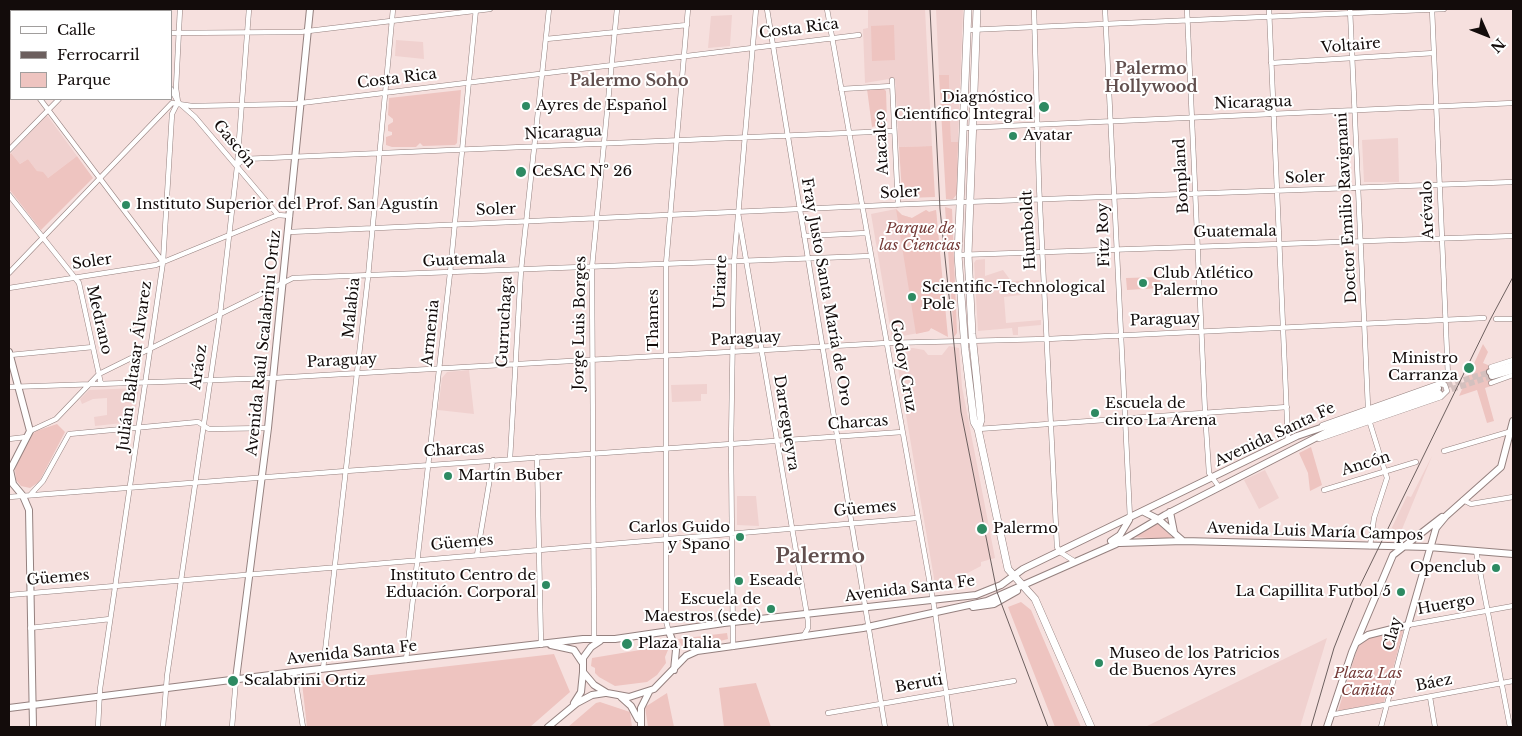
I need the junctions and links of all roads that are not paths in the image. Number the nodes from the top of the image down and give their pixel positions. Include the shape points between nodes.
1 (180, 9) edge
2 (249, 9) edge
3 (310, 9) edge
4 (393, 9) edge
5 (490, 9) edge
6 (549, 9) edge
7 (617, 9) edge
8 (688, 9) edge
9 (756, 9) edge
10 (767, 9) edge
11 (827, 9) edge
12 (968, 9) edge
13 (977, 9) edge
14 (1034, 9) edge
15 (1105, 9) edge
16 (1187, 9) edge
17 (1269, 9) edge
18 (1432, 9) edge
19 (1444, 9) edge
20 (475, 10) edge
21 (1350, 12) edge
22 (1269, 18) junction
23 (392, 21) junction
24 (1188, 22) junction
25 (687, 25) junction
26 (1106, 26) junction
27 (1034, 29) junction
28 (967, 30) junction
29 (308, 31) junction
30 (615, 31) junction
31 (976, 31) junction
32 (172, 33) edge
33 (179, 33) junction
34 (247, 33) junction
35 (860, 35) dead end
36 (832, 38) junction
37 (546, 39) junction
38 (772, 45) junction
39 (753, 48) junction
40 (1434, 53) junction
41 (684, 56) junction
42 (1353, 58) junction
43 (1270, 63) junction
44 (611, 66) junction
45 (542, 74) junction
46 (892, 80) dead end
47 (468, 83) junction
48 (892, 86) junction
49 (841, 89) junction
50 (172, 92) edge
51 (385, 92) junction
52 (41, 100) edge
53 (58, 100) edge
54 (178, 102) junction
55 (301, 103) junction
56 (1513, 103) edge
57 (241, 105) junction
58 (1436, 107) junction
59 (48, 110) junction
60 (1354, 112) junction
61 (1273, 114) junction
62 (1192, 117) junction
63 (1111, 121) junction
64 (1037, 125) junction
65 (963, 128) junction
66 (972, 128) junction
67 (893, 131) junction
68 (847, 133) junction
69 (787, 136) junction
70 (745, 137) junction
71 (677, 141) junction
72 (604, 144) junction
73 (534, 147) junction
74 (9, 150) edge
75 (462, 150) junction
76 (380, 153) junction
77 (296, 158) junction
78 (237, 166) junction
79 (99, 178) junction
80 (1513, 182) edge
81 (1439, 185) junction
82 (1358, 189) junction
83 (1276, 192) junction
84 (1195, 194) junction
85 (9, 195) edge
86 (1115, 197) junction
87 (1041, 200) junction
88 (960, 203) junction
89 (969, 204) junction
90 (898, 205) junction
91 (861, 207) junction
92 (800, 210) junction
93 (737, 212) junction
94 (278, 215) junction
95 (670, 215) junction
96 (290, 216) junction
97 (596, 218) junction
98 (526, 221) junction
99 (455, 224) junction
100 (373, 227) junction
101 (288, 232) junction
102 (866, 234) junction
103 (229, 235) junction
104 (42, 236) junction
105 (804, 236) junction
106 (1513, 236) edge
107 (1441, 238) junction
108 (1360, 240) junction
109 (1279, 244) junction
110 (1199, 245) junction
111 (1117, 248) junction
112 (1043, 252) junction
113 (968, 254) junction
114 (958, 255) junction
115 (870, 256) junction
116 (808, 260) junction
117 (163, 262) junction
118 (734, 262) junction
119 (748, 262) junction
120 (666, 264) junction
121 (592, 267) junction
122 (521, 270) junction
123 (9, 273) edge
124 (450, 273) junction
125 (368, 276) junction
126 (75, 277) junction
127 (283, 283) junction
128 (9, 288) edge
129 (220, 314) junction
130 (1484, 318) dead end
131 (1513, 319) edge
132 (1446, 320) junction
133 (1496, 320) dead end
134 (1365, 323) junction
135 (1283, 327) junction
136 (1202, 331) junction
137 (1120, 334) junction
138 (1047, 339) junction
139 (965, 342) junction
140 (973, 342) junction
141 (886, 343) junction
142 (93, 347) junction
143 (822, 347) junction
144 (151, 350) junction
145 (762, 350) junction
146 (732, 352) junction
147 (9, 353) edge
148 (666, 355) junction
149 (592, 360) junction
150 (1513, 360) edge
151 (515, 364) junction
152 (1513, 365) edge
153 (439, 368) junction
154 (1513, 370) edge
155 (358, 373) junction
156 (99, 374) junction
157 (1491, 374) junction
158 (1513, 375) edge
159 (273, 378) junction
160 (210, 380) junction
161 (146, 382) junction
162 (101, 384) junction
163 (86, 385) junction
164 (9, 387) edge
165 (18, 387) junction
166 (1439, 390) junction
167 (1287, 407) junction
168 (1368, 407) junction
169 (1205, 412) junction
170 (1124, 418) junction
171 (1369, 420) junction
172 (1513, 421) edge
173 (1051, 423) junction
174 (204, 426) junction
175 (139, 427) junction
176 (268, 428) junction
177 (978, 429) junction
178 (1312, 430) junction
179 (1512, 431) edge
180 (902, 432) junction
181 (28, 434) junction
182 (838, 437) junction
183 (9, 439) edge
184 (776, 441) junction
185 (1288, 441) junction
186 (1311, 441) junction
187 (731, 445) junction
188 (665, 449) junction
189 (1444, 452) dead end
190 (591, 454) junction
191 (537, 457) junction
192 (510, 459) junction
193 (492, 460) junction
194 (1416, 462) dead end
195 (429, 465) junction
196 (346, 470) junction
197 (9, 471) edge
198 (1385, 471) junction
199 (1249, 472) junction
200 (261, 477) junction
201 (1212, 479) junction
202 (196, 484) junction
203 (130, 486) junction
204 (1219, 487) junction
205 (1324, 490) dead end
206 (27, 495) junction
207 (9, 497) edge
208 (1513, 497) edge
209 (1463, 500) junction
210 (1144, 512) junction
211 (1170, 512) junction
212 (1446, 516) junction
213 (916, 518) junction
214 (1158, 518) junction
215 (1129, 520) junction
216 (852, 523) junction
217 (790, 528) junction
218 (1174, 532) junction
219 (731, 533) junction
220 (1420, 534) junction
221 (666, 539) junction
222 (1432, 540) junction
223 (1183, 541) junction
224 (1116, 544) junction
225 (592, 545) junction
226 (1370, 546) junction
227 (1404, 547) junction
228 (1429, 547) junction
229 (540, 549) junction
230 (1476, 551) junction
231 (1060, 552) junction
232 (1093, 553) junction
233 (1513, 554) edge
234 (477, 555) junction
235 (418, 559) junction
236 (1074, 561) junction
237 (334, 566) junction
238 (249, 575) junction
239 (1014, 575) junction
240 (182, 580) junction
241 (116, 585) junction
242 (1025, 585) junction
243 (30, 592) junction
244 (9, 595) edge
245 (932, 600) junction
246 (1513, 606) edge
247 (866, 608) junction
248 (1488, 610) junction
249 (934, 612) junction
250 (806, 614) junction
251 (110, 619) junction
252 (1364, 622) junction
253 (732, 623) junction
254 (1408, 625) junction
255 (869, 627) junction
256 (30, 628) junction
257 (669, 632) junction
258 (1377, 632) junction
259 (803, 637) junction
260 (597, 640) junction
261 (1356, 643) junction
262 (541, 645) junction
263 (550, 645) junction
264 (734, 647) junction
265 (406, 660) junction
266 (582, 662) junction
267 (323, 669) junction
268 (673, 671) junction
269 (294, 672) junction
270 (583, 672) junction
271 (236, 679) junction
272 (1014, 681) dead end
273 (1513, 681) edge
274 (1501, 683) junction
275 (166, 688) junction
276 (649, 692) junction
277 (947, 692) junction
278 (607, 693) junction
279 (99, 697) junction
280 (621, 697) junction
281 (1430, 697) junction
282 (881, 704) junction
283 (32, 705) junction
284 (572, 706) junction
285 (1387, 706) junction
286 (9, 708) edge
287 (828, 713) dead end
288 (1330, 715) junction
289 (640, 724) edge
290 (32, 727) edge
291 (98, 727) edge
292 (163, 727) edge
293 (232, 727) edge
294 (303, 727) edge
295 (548, 727) edge
296 (885, 727) edge
297 (951, 727) edge
298 (1091, 727) edge
299 (1326, 727) edge
300 (1381, 727) edge
301 (1435, 727) edge
302 (1510, 727) edge

1 - 33 street, Julián Baltasar Álvarez
2 - 34 street, Aráoz
3 - 29 main road, Avenida Raúl Scalabrini Ortiz
4 - 23 street, Malabia
5 - 20 street
6 - 37 street, Gurruchaga
7 - 30 street, Jorge Luis Borges
8 - 25 street, Thames
9 - 39 street, Uriarte
10 - 38 street, Fray Justo Santa María de Oro
11 - 36 street, Godoy Cruz
12 - 28 main road
13 - 31 main road
14 - 27 street, Humboldt
15 - 26 street, Fitz Roy
16 - 24 street, Bonpland
17 - 22 street
18 - 19 street
18 - 21 street
18 - 40 street, Arévalo
20 - 23 street
20 - 47 street, Armenia
21 - 22 street
21 - 42 street, Doctor Emilio Ravignani
22 - 24 street
22 - 43 street
23 - 29 street
23 - 51 street, Malabia
24 - 26 street
24 - 62 street, Bonpland
25 - 30 street
25 - 41 street, Thames
26 - 27 street
26 - 63 street, Fitz Roy
27 - 31 street
27 - 64 street, Humboldt
28 - 31 street
28 - 65 main road
29 - 34 street
29 - 55 main road, Avenida Raúl Scalabrini Ortiz
30 - 37 street
30 - 44 street, Jorge Luis Borges
31 - 66 main road
32 - 33 street
33 - 34 street
33 - 54 street, Julián Baltasar Álvarez
34 - 57 street, Aráoz
35 - 36 street, Costa Rica
36 - 38 street, Costa Rica
36 - 49 street, Godoy Cruz
37 - 45 street, Gurruchaga
38 - 39 street, Costa Rica
38 - 69 street, Fray Justo Santa María de Oro
39 - 41 street, Costa Rica
39 - 70 street, Uriarte
40 - 42 street, Voltaire
40 - 58 street, Arévalo
41 - 44 street, Costa Rica
41 - 71 street, Thames
42 - 43 street, Voltaire
42 - 60 street, Doctor Emilio Ravignani
43 - 61 street
44 - 45 street, Costa Rica
44 - 72 street, Jorge Luis Borges
45 - 47 street, Costa Rica
45 - 73 street, Gurruchaga
46 - 48 street, Atacalco
47 - 51 street, Costa Rica
47 - 75 street, Armenia
48 - 49 street
48 - 67 street, Atacalco
49 - 68 street, Godoy Cruz
50 - 54 street, Gascón
51 - 55 street, Costa Rica
51 - 76 street, Malabia
52 - 59 street
53 - 59 street
54 - 57 street, Costa Rica via 192,106
54 - 78 street, Gascón via 195,116
54 - 79 street via 168,105
54 - 117 street, Julián Baltasar Álvarez via 172,114
55 - 57 street, Costa Rica
55 - 77 main road, Avenida Raúl Scalabrini Ortiz
56 - 58 street, Nicaragua
57 - 78 street, Aráoz
58 - 60 street, Nicaragua
58 - 81 street, Arévalo
59 - 74 street
59 - 79 street
60 - 61 street, Nicaragua
60 - 82 street, Doctor Emilio Ravignani
61 - 62 street, Nicaragua
61 - 83 street
62 - 63 street, Nicaragua
62 - 84 street, Bonpland
63 - 64 street, Nicaragua
63 - 86 street, Fitz Roy
64 - 66 street, Nicaragua
64 - 87 street, Humboldt
65 - 66 street, Nicaragua
65 - 88 main road
66 - 89 main road
67 - 68 street, Nicaragua
67 - 90 street, Atacalco
68 - 69 street, Nicaragua
68 - 91 street, Godoy Cruz
69 - 70 street, Nicaragua
69 - 92 street, Fray Justo Santa María de Oro
70 - 71 street, Nicaragua
70 - 93 street, Uriarte
71 - 72 street, Nicaragua
71 - 95 street, Thames
72 - 73 street, Nicaragua
72 - 97 street, Jorge Luis Borges
73 - 75 street, Nicaragua
73 - 98 street, Gurruchaga
75 - 76 street, Nicaragua
75 - 99 street, Armenia
76 - 77 street, Nicaragua
76 - 100 street, Malabia
77 - 78 street, Nicaragua via 244,159
77 - 96 main road, Avenida Raúl Scalabrini Ortiz
78 - 94 street, Gascón
78 - 103 street, Aráoz
79 - 104 street
79 - 117 street
80 - 81 street, Soler
81 - 82 street, Soler
81 - 107 street, Arévalo
82 - 83 street, Soler
82 - 108 street, Doctor Emilio Ravignani
83 - 84 street, Soler
83 - 109 street
84 - 86 street, Soler
84 - 110 street, Bonpland
85 - 104 street, Medrano
86 - 87 street, Soler
86 - 111 street, Fitz Roy
87 - 89 street, Soler
87 - 112 street, Humboldt
88 - 89 street, Soler
88 - 90 street, Soler
88 - 114 main road
89 - 113 main road
90 - 91 street, Soler
91 - 92 street, Soler
91 - 102 street, Godoy Cruz
92 - 93 street, Soler
92 - 105 street, Fray Justo Santa María de Oro
93 - 95 street, Soler
93 - 118 street, Uriarte
93 - 119 street, Darregueyra
94 - 96 street, Soler
94 - 103 street, Soler
95 - 97 street, Soler
95 - 120 street, Thames
96 - 101 main road, Avenida Raúl Scalabrini Ortiz
97 - 98 street, Soler
97 - 121 street, Jorge Luis Borges
98 - 99 street, Soler
98 - 122 street, Gurruchaga
99 - 100 street, Soler
99 - 124 street, Armenia
100 - 101 street, Soler
100 - 125 street, Malabia
101 - 127 main road, Avenida Raúl Scalabrini Ortiz
102 - 105 street
102 - 115 street, Godoy Cruz
103 - 117 street, Soler
103 - 129 street, Aráoz
104 - 123 street
104 - 126 street, Medrano
105 - 116 street, Fray Justo Santa María de Oro
106 - 107 street, Guatemala
107 - 108 street, Guatemala
107 - 132 street, Arévalo
108 - 109 street, Guatemala
108 - 134 street, Doctor Emilio Ravignani
109 - 110 street, Guatemala
109 - 135 street
110 - 111 street, Guatemala
110 - 136 street, Bonpland
111 - 112 street, Guatemala
111 - 137 street, Fitz Roy
112 - 113 street, Guatemala
112 - 138 street, Humboldt
113 - 114 street, Guatemala
113 - 140 main road
114 - 139 main road
115 - 116 street, Guatemala
115 - 141 street, Godoy Cruz
116 - 119 street, Guatemala
116 - 143 street, Fray Justo Santa María de Oro
117 - 126 street, Soler
117 - 144 street, Julián Baltasar Álvarez
118 - 119 street, Guatemala
118 - 120 street, Guatemala
118 - 146 street, Uriarte
119 - 145 street, Darregueyra
120 - 121 street, Guatemala
120 - 148 street, Thames
121 - 122 street, Guatemala
121 - 149 street, Jorge Luis Borges
122 - 124 street, Guatemala
122 - 151 street, Gurruchaga
124 - 125 street, Guatemala
124 - 153 street, Armenia
125 - 127 street, Guatemala via 293,278
125 - 155 street, Malabia
126 - 128 street, Soler
126 - 142 street, Medrano
127 - 129 street, Guatemala
127 - 159 main road, Avenida Raúl Scalabrini Ortiz
129 - 144 street, Guatemala
129 - 160 street, Aráoz
130 - 132 street, Paraguay
131 - 133 street
132 - 134 street, Paraguay
132 - 166 street, Arévalo via 1448,376
134 - 135 street, Paraguay
134 - 168 street, Doctor Emilio Ravignani
135 - 136 street, Paraguay
135 - 167 street
136 - 137 street, Paraguay
136 - 169 street, Bonpland
137 - 138 street, Paraguay
137 - 170 street, Fitz Roy
138 - 140 street, Paraguay
138 - 173 street, Humboldt
139 - 140 street, Paraguay
139 - 141 street, Paraguay
139 - 177 main road via 974,422
140 - 177 main road via 982,420
141 - 143 street, Paraguay
141 - 180 street, Godoy Cruz
142 - 147 street
142 - 156 street, Medrano
143 - 145 street, Paraguay
143 - 182 street, Fray Justo Santa María de Oro
144 - 156 street, Guatemala
144 - 161 street, Julián Baltasar Álvarez
145 - 146 street, Paraguay
145 - 184 street, Darregueyra
146 - 148 street, Paraguay
146 - 187 street, Uriarte
147 - 165 main road
148 - 149 street, Paraguay
148 - 188 street, Thames
149 - 151 street, Paraguay
149 - 190 street, Jorge Luis Borges
150 - 157 street
151 - 153 street, Paraguay
151 - 192 street, Gurruchaga
152 - 157 main road
153 - 155 street, Paraguay
153 - 195 street, Armenia
154 - 157 main road
155 - 159 street, Paraguay
155 - 196 street, Malabia
156 - 162 street, Medrano
156 - 163 street, Guatemala
157 - 158 street
159 - 160 street, Paraguay
159 - 176 main road, Avenida Raúl Scalabrini Ortiz
160 - 161 street, Paraguay
160 - 174 street, Aráoz
161 - 162 street, Paraguay
161 - 175 street, Julián Baltasar Álvarez
162 - 163 street, Paraguay
163 - 165 street, Paraguay
163 - 181 street via 56,419
164 - 165 street, Paraguay
165 - 181 main road
166 - 168 street, Avenida Santa Fe
166 - 171 street, Avenida Santa Fe
166 - 178 main road
166 - 186 main road, Avenida Santa Fe
167 - 169 street
167 - 185 street
168 - 178 street, Avenida Santa Fe
169 - 170 street
169 - 201 street, Bonpland
170 - 173 street
170 - 215 street, Fitz Roy
171 - 186 street, Avenida Santa Fe
171 - 198 street
172 - 179 main road
173 - 177 street
173 - 231 street, Humboldt
174 - 175 street via 198,422
174 - 176 street via 209,429
174 - 202 street, Aráoz
175 - 203 street, Julián Baltasar Álvarez
175 - 206 street via 69,434 43,481
176 - 200 main road, Avenida Raúl Scalabrini Ortiz
177 - 239 main road via 1008,569
178 - 185 main road, Avenida Santa Fe
179 - 189 street
179 - 209 main road via 1501,467
180 - 182 street, Charcas
180 - 213 street, Godoy Cruz
181 - 183 street
181 - 197 main road
182 - 184 street, Charcas
182 - 216 street, Fray Justo Santa María de Oro
184 - 187 street, Charcas
184 - 217 street, Darregueyra
185 - 199 main road via 1285,449 1258,463
185 - 201 main road, Avenida Santa Fe
186 - 199 main road, Avenida Santa Fe
187 - 188 street, Charcas
187 - 219 street, Uriarte
188 - 190 street, Charcas
188 - 221 street, Thames
190 - 191 street, Charcas
190 - 225 street, Jorge Luis Borges
191 - 192 street, Charcas
191 - 229 street
192 - 193 street, Charcas
193 - 195 street, Charcas
193 - 234 street
194 - 198 street, Ancón
195 - 196 street, Charcas
195 - 235 street, Armenia
196 - 200 street, Charcas
196 - 237 street, Malabia
197 - 206 main road via 14,488
198 - 205 street, Ancón
198 - 226 street via 1387,482 1374,518
199 - 204 main road, Avenida Santa Fe
200 - 202 street, Charcas
200 - 238 main road, Avenida Raúl Scalabrini Ortiz
201 - 204 street
201 - 210 main road, Avenida Santa Fe
202 - 203 street, Charcas
202 - 240 street, Aráoz
203 - 206 street, Charcas
203 - 241 street, Julián Baltasar Álvarez
204 - 211 main road, Avenida Santa Fe
206 - 207 street, Charcas
206 - 243 main road
208 - 209 street via 1471,504
209 - 212 main road
210 - 214 main road
210 - 215 main road, Avenida Santa Fe
211 - 214 main road, Avenida Santa Fe
211 - 218 main road
212 - 220 main road
212 - 222 main road, Clay via 1436,528
213 - 216 street, Güemes
213 - 245 street, Godoy Cruz
214 - 218 main road
214 - 224 main road, Avenida Santa Fe
215 - 231 main road, Avenida Santa Fe
215 - 232 main road via 1120,535
216 - 217 street, Güemes
216 - 247 street, Fray Justo Santa María de Oro
217 - 219 street, Güemes
217 - 250 street, Darregueyra
218 - 223 main road
219 - 221 street, Güemes
219 - 253 street, Uriarte
220 - 222 main road via 1429,535
220 - 227 main road
221 - 225 street, Güemes
221 - 257 street, Thames via 666,621
222 - 228 main road, Clay
223 - 224 main road, Avenida Luis María Campos
223 - 226 main road, Avenida Luis María Campos
224 - 232 main road, Avenida Santa Fe
225 - 229 street, Güemes
225 - 260 street, Jorge Luis Borges
226 - 227 main road, Avenida Luis María Campos
227 - 228 main road, Avenida Luis María Campos
227 - 252 main road via 1393,555
228 - 230 main road, Avenida Luis María Campos
228 - 254 main road, Clay
229 - 234 street, Güemes
229 - 262 street
230 - 233 main road, Avenida Luis María Campos
230 - 248 street
231 - 236 street
231 - 239 main road, Avenida Santa Fe
232 - 236 main road, Avenida Santa Fe
234 - 235 street, Güemes
235 - 237 street, Güemes
235 - 265 street, Armenia
236 - 242 main road, Avenida Santa Fe
237 - 238 street, Güemes
237 - 267 street, Malabia
238 - 240 street, Güemes
238 - 271 main road, Avenida Raúl Scalabrini Ortiz
239 - 242 main road
239 - 245 main road, Avenida Santa Fe via 1001,585 976,595
240 - 241 street, Güemes
240 - 275 street, Aráoz
241 - 243 street, Güemes
241 - 251 street, Julián Baltasar Álvarez
242 - 249 main road, Avenida Santa Fe via 967,606
242 - 298 main road via 1046,620
243 - 244 street, Güemes
243 - 256 main road
245 - 247 main road, Avenida Santa Fe
245 - 249 street, Godoy Cruz
246 - 248 street, Huergo
247 - 250 main road, Avenida Santa Fe
247 - 255 street, Fray Justo Santa María de Oro
248 - 254 street, Huergo
248 - 274 street
249 - 255 main road, Avenida Santa Fe
249 - 277 street, Godoy Cruz
250 - 253 main road, Avenida Santa Fe
250 - 259 street, Darregueyra via 808,628
251 - 256 street
251 - 279 street, Julián Baltasar Álvarez
252 - 258 main road via 1368,630
252 - 261 main road
253 - 257 main road, Avenida Santa Fe
253 - 264 street, Uriarte
254 - 258 main road, Huergo
254 - 285 street, Clay
255 - 259 main road, Avenida Santa Fe
255 - 282 street, Fray Justo Santa María de Oro
256 - 283 main road
257 - 260 main road, Avenida Santa Fe
257 - 268 main road via 676,650
258 - 261 main road, Huergo via 1362,637
259 - 264 main road, Avenida Santa Fe
260 - 263 main road, Avenida Santa Fe
260 - 266 main road
261 - 288 main road
262 - 263 main road, Avenida Santa Fe
262 - 265 main road, Avenida Santa Fe
263 - 266 main road, Avenida Santa Fe via 574,650
264 - 268 main road, Avenida Santa Fe via 692,652
265 - 267 main road, Avenida Santa Fe
266 - 270 main road
267 - 269 main road, Avenida Santa Fe
268 - 276 main road
269 - 271 main road, Avenida Santa Fe
269 - 294 street
270 - 278 main road via 594,685
270 - 284 main road via 581,692
271 - 275 main road, Avenida Santa Fe
271 - 293 street
272 - 277 street, Beruti
273 - 274 street, Báez
274 - 281 street, Báez
274 - 302 street
275 - 279 main road, Avenida Santa Fe
275 - 292 street, Aráoz
276 - 280 main road
276 - 289 main road via 643,702
277 - 282 street, Beruti
277 - 297 street, Godoy Cruz
278 - 280 main road
278 - 284 main road via 592,695
279 - 283 main road, Avenida Santa Fe
279 - 291 street, Julián Baltasar Álvarez
280 - 289 main road via 631,706
281 - 285 street, Báez
281 - 301 street
282 - 287 street, Beruti
282 - 296 street, Fray Justo Santa María de Oro
283 - 286 main road, Avenida Santa Fe
283 - 290 main road
284 - 295 main road
285 - 288 street, Báez
285 - 300 street, Clay
288 - 299 main road

